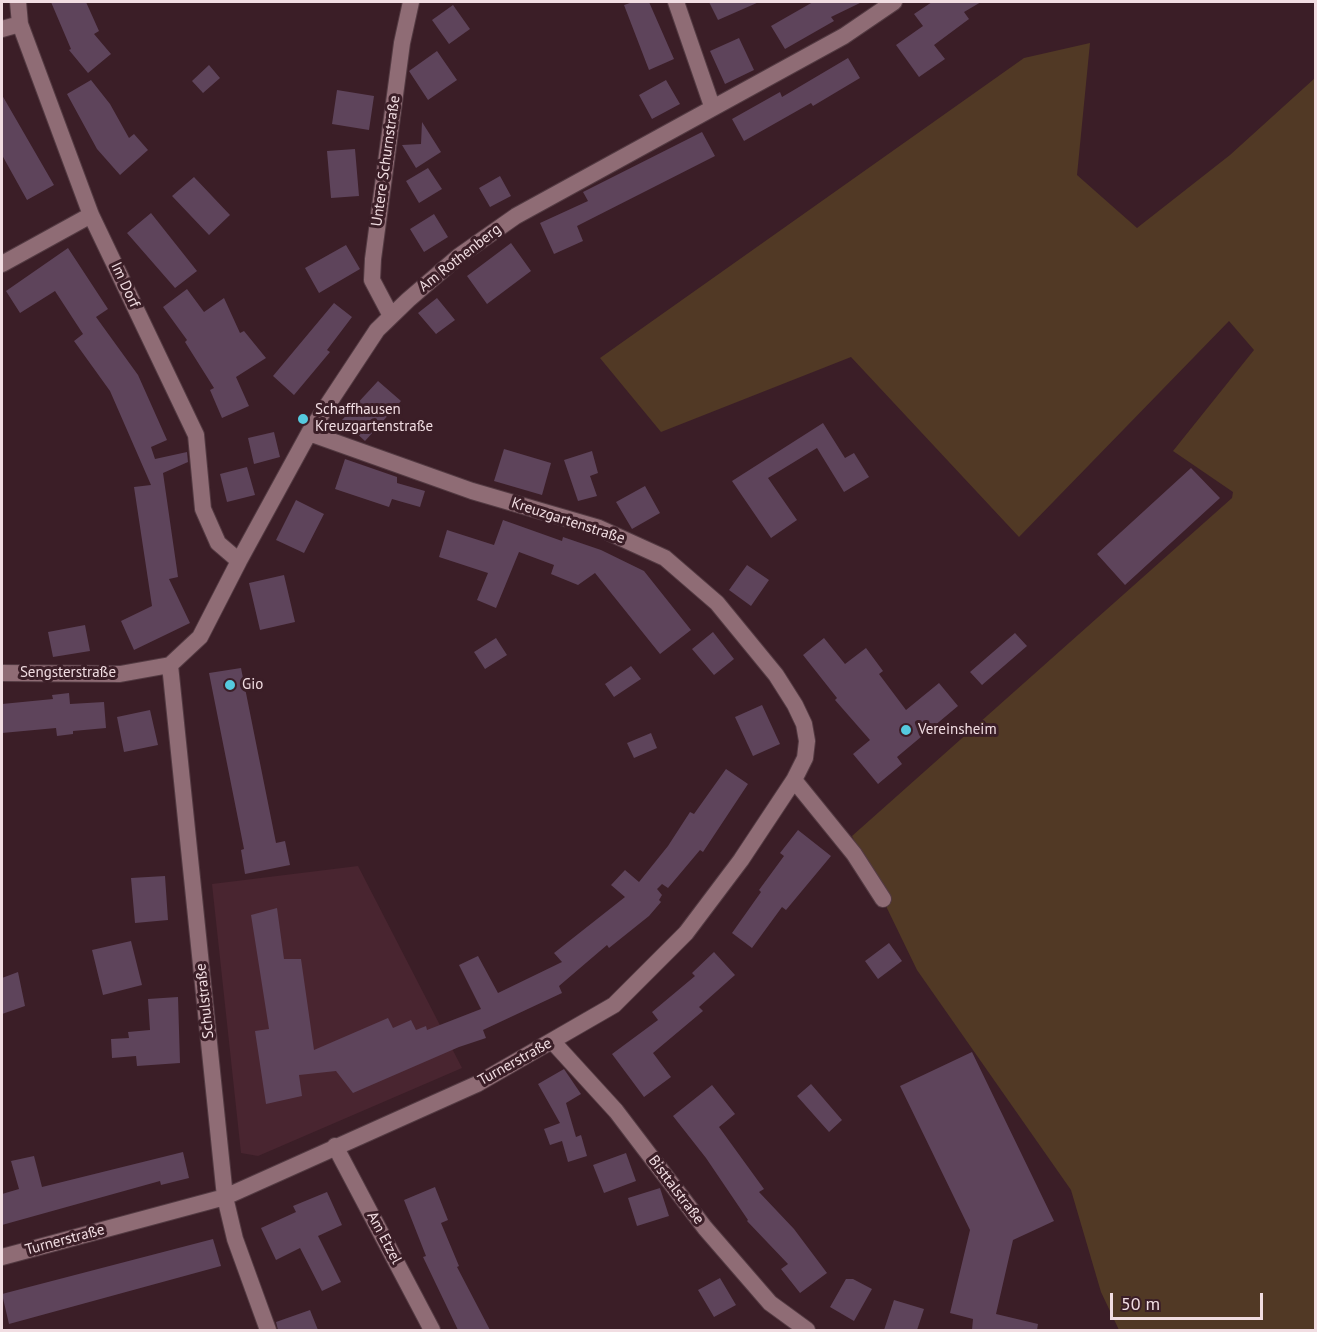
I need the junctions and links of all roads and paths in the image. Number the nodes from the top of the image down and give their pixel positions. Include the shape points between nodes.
1 (18, 2) edge
2 (411, 2) edge
3 (676, 2) edge
4 (894, 2) edge
5 (20, 24) junction
6 (2, 29) edge
7 (712, 106) junction
8 (92, 215) junction
9 (2, 264) edge
10 (391, 316) junction
11 (309, 433) junction
12 (239, 561) junction
13 (170, 665) junction
14 (2, 673) edge
15 (794, 780) junction
16 (883, 899) dead end
17 (553, 1042) junction
18 (336, 1146) junction
19 (225, 1197) junction
20 (2, 1257) edge
21 (268, 1330) edge
22 (432, 1330) edge
23 (807, 1330) edge

1 - 5 street, Im Dorf
2 - 10 street, Untere Schurnstraße via 373,259 372,280
3 - 7 street
4 - 7 street, Am Rothenberg via 844,36
5 - 6 street
5 - 8 street, Im Dorf
7 - 10 street, Am Rothenberg via 516,216 444,268
8 - 9 street
8 - 12 street, Im Dorf via 196,435 204,509 218,543
10 - 11 street, Am Rothenberg via 377,330
11 - 12 street, Am Rothenberg
11 - 15 street, Kreuzgartenstraße via 472,491 599,528 665,558 717,603 776,675 795,705 807,741 805,758
12 - 13 street, Am Rothenberg via 200,637
13 - 14 street, Sengsterstraße via 120,674
13 - 19 street, Schulstraße
15 - 16 street via 854,854
15 - 17 street, Turnerstraße via 686,933 614,1005
17 - 18 street, Turnerstraße via 477,1084
17 - 23 street, Bisttalstraße via 616,1111 705,1228 770,1304
18 - 19 street, Turnerstraße
18 - 22 street, Am Etzel
19 - 20 street, Turnerstraße
19 - 21 street, Schulstraße via 235,1239

